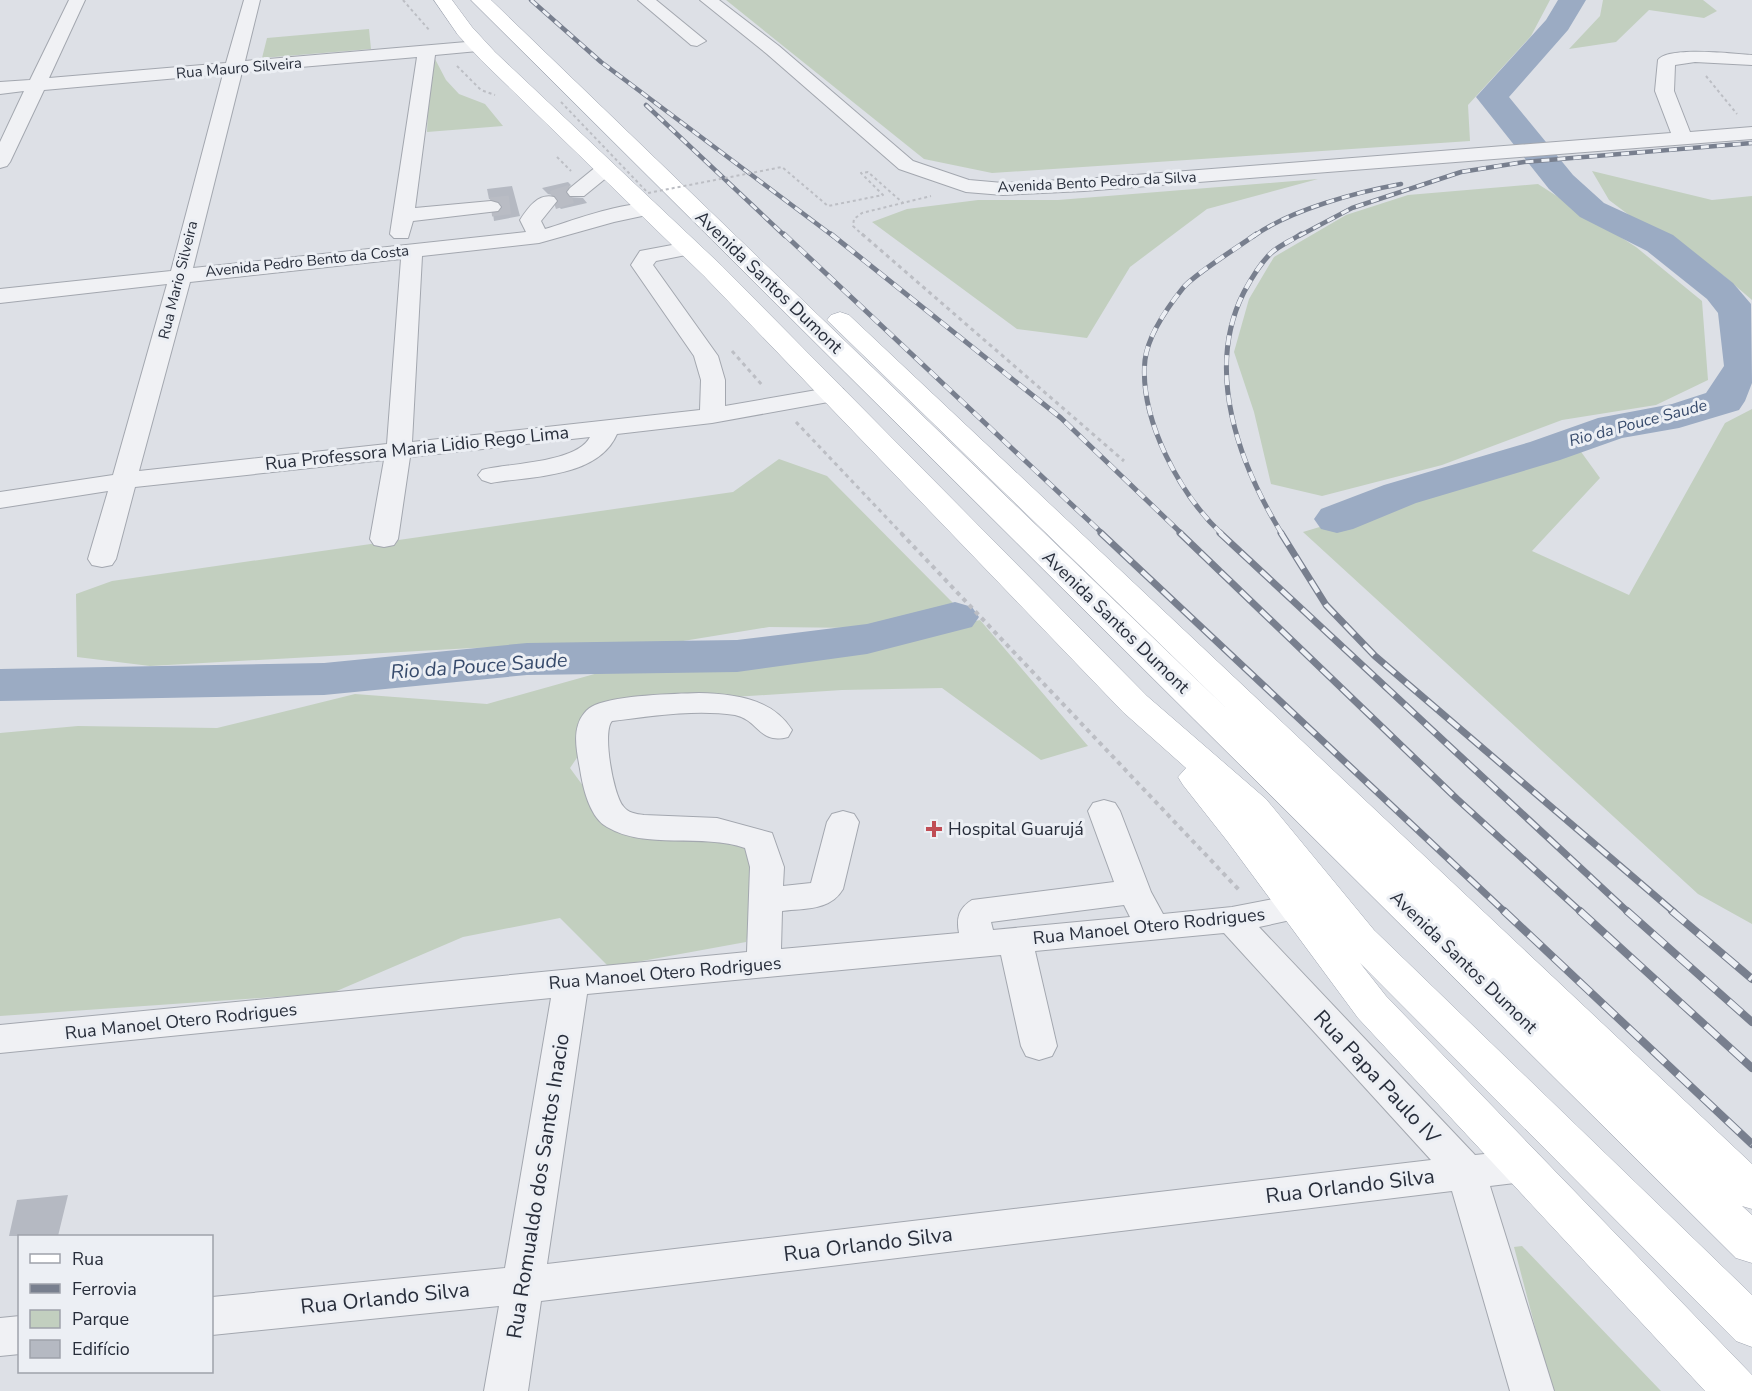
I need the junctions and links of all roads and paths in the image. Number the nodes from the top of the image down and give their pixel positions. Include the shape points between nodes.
1 (76, 0) edge
2 (252, 0) edge
3 (403, 0) edge
4 (443, 0) edge
5 (480, 0) edge
6 (504, 0) edge
7 (646, 0) edge
8 (708, 0) edge
9 (697, 41) dead end
10 (478, 46) junction
11 (435, 50) junction
12 (1695, 57) junction
13 (1752, 60) edge
14 (232, 68) junction
15 (36, 85) junction
16 (0, 88) edge
17 (500, 97) dead end
18 (561, 102) dead end
19 (1737, 115) dead end
20 (1752, 133) edge
21 (1725, 135) junction
22 (1683, 138) junction
23 (1752, 142) edge
24 (554, 154) dead end
25 (0, 162) edge
26 (604, 170) junction
27 (966, 186) junction
28 (581, 189) joint
29 (550, 201) tunnel mouth
30 (903, 203) junction
31 (491, 207) tunnel mouth
32 (649, 209) junction
33 (528, 221) junction
34 (405, 233) junction
35 (688, 248) junction
36 (182, 266) junction
37 (0, 280) edge
38 (0, 296) edge
39 (726, 344) dead end
40 (834, 394) junction
41 (780, 405) junction
42 (712, 416) junction
43 (607, 427) junction
44 (399, 449) junction
45 (1124, 461) dead end
46 (491, 475) dead end
47 (123, 481) junction
48 (0, 500) edge
49 (384, 539) dead end
50 (102, 559) dead end
51 (777, 730) dead end
52 (1104, 811) dead end
53 (843, 822) dead end
54 (1134, 892) junction
55 (766, 900) junction
56 (1280, 911) junction
57 (1153, 928) junction
58 (1015, 940) junction
59 (979, 944) junction
60 (765, 964) junction
61 (571, 982) junction
62 (0, 1039) edge
63 (1039, 1046) dead end
64 (1523, 1166) junction
65 (1466, 1172) junction
66 (1752, 1191) edge
67 (1752, 1244) edge
68 (522, 1285) junction
69 (213, 1316) edge
70 (1752, 1326) edge
71 (18, 1335) edge
72 (0, 1337) edge
73 (506, 1391) edge
74 (1532, 1391) edge
75 (1736, 1391) edge

1 - 15 street
2 - 14 street, Rua Mario Silveira
3 - 11 path
4 - 10 main road, Avenida Santos Dumont
5 - 67 main road, Avenida Santos Dumont
6 - 66 main road, Avenida Santos Dumont
7 - 9 street
8 - 27 street, Avenida Bento Pedro da Silva via 773,50 906,165
10 - 11 street, Rua Mauro Silveira
10 - 26 main road, Avenida Santos Dumont
11 - 14 street, Rua Mauro Silveira
11 - 17 path via 481,90
11 - 34 street
12 - 13 street
12 - 19 path
12 - 22 street via 1667,60 1663,80 1664,97
14 - 15 street, Rua Mauro Silveira
14 - 36 street, Rua Mario Silveira
15 - 16 street, Rua Mauro Silveira
15 - 25 street
18 - 30 path, bridge via 648,193 782,168 828,206 883,195 861,172 868,172
20 - 21 street, Avenida Bento Pedro da Silva
21 - 22 street, Avenida Bento Pedro da Silva
21 - 23 street
22 - 27 street, Avenida Bento Pedro da Silva via 1044,188
24 - 28 path
26 - 28 street
26 - 32 main road, Avenida Santos Dumont
27 - 30 path
29 - 33 street
30 - 45 path via 862,213 854,219 853,226
31 - 34 street
32 - 33 street, Avenida Pedro Bento da Costa via 611,216
32 - 35 main road, Avenida Santos Dumont
33 - 34 street, Avenida Pedro Bento da Costa
34 - 36 street, Avenida Pedro Bento da Costa
34 - 44 street
35 - 40 main road, Avenida Santos Dumont
35 - 42 street via 648,256 642,265 706,356 712,380
36 - 37 street, Avenida Pedro Bento da Costa
36 - 38 street, Avenida Pedro Bento da Costa
36 - 47 street, Rua Mario Silveira
39 - 41 path
40 - 41 street, Rua Professora Maria Lidio Rego Lima
40 - 56 main road, Avenida Santos Dumont via 1136,704 1253,808
41 - 42 street, Rua Professora Maria Lidio Rego Lima
41 - 56 path
42 - 43 street, Rua Professora Maria Lidio Rego Lima
43 - 44 street, Rua Professora Maria Lidio Rego Lima
43 - 46 street via 602,442 593,451 573,459
44 - 47 street, Rua Professora Maria Lidio Rego Lima
44 - 49 street
47 - 48 street, Rua Professora Maria Lidio Rego Lima
47 - 50 street, Rua Mario Silveira
51 - 55 street via 754,710 691,704 604,712 596,717 592,729 602,795 613,816 628,824 712,830 760,841 767,867
52 - 54 street
53 - 55 street via 826,889 821,894
54 - 57 street
54 - 59 street via 984,909 976,914 974,922
55 - 60 street via 762,934
56 - 57 street, Rua Manoel Otero Rodrigues
56 - 64 main road, Avenida Santos Dumont
56 - 65 street, Rua Papa Paulo IV
56 - 70 main road, Avenida Santos Dumont via 1361,940
57 - 58 street, Rua Manoel Otero Rodrigues
58 - 59 street, Rua Manoel Otero Rodrigues
58 - 63 street
59 - 60 street, Rua Manoel Otero Rodrigues
60 - 61 street, Rua Manoel Otero Rodrigues
61 - 62 street, Rua Manoel Otero Rodrigues
61 - 68 street, Rua Romualdo dos Santos Inacio
64 - 65 street, Rua Orlando Silva
64 - 75 main road, Avenida Santos Dumont
65 - 68 street, Rua Orlando Silva
65 - 74 street, Rua Papa Paulo IV
68 - 69 street, Rua Orlando Silva
68 - 73 street, Rua Romualdo dos Santos Inacio
71 - 72 street

